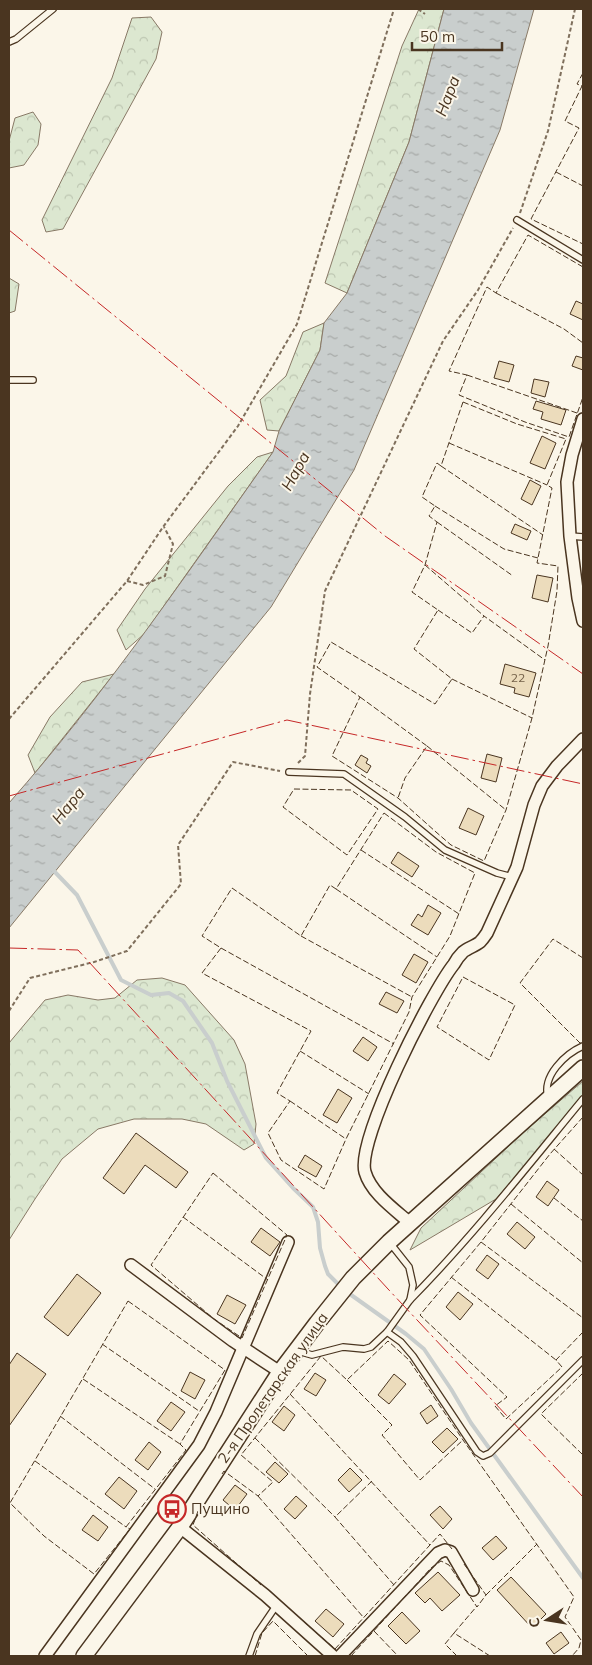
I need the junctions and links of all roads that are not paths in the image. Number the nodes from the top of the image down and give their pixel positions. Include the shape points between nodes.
1 (53, 9) edge
2 (9, 42) edge
3 (517, 220) road end
4 (583, 260) edge
5 (9, 380) edge
6 (33, 380) dead end
7 (582, 424) edge
8 (570, 536) junction
9 (583, 537) edge
10 (583, 621) edge
11 (583, 739) edge
12 (289, 772) road end
13 (512, 877) junction
14 (583, 1046) edge
15 (583, 1068) edge
16 (548, 1099) junction
17 (583, 1099) edge
18 (410, 1223) junction
19 (288, 1242) dead end
20 (389, 1242) junction
21 (131, 1265) dead end
22 (410, 1300) junction
23 (387, 1332) junction
24 (242, 1347) junction
25 (296, 1350) junction
26 (583, 1360) edge
27 (280, 1372) junction
28 (180, 1527) junction
29 (473, 1590) dead end
30 (277, 1605) junction
31 (45, 1656) edge
32 (84, 1656) edge
33 (250, 1656) edge
34 (334, 1656) edge
35 (340, 1656) edge

1 - 2 lane
3 - 4 lane
5 - 6 lane
7 - 8 street via 567,482
8 - 9 lane
8 - 10 street
11 - 13 street via 542,786
12 - 13 lane via 344,774 445,850
13 - 18 street via 487,933 452,965 420,1019 378,1111 366,1150 365,1171 372,1185
14 - 16 lane via 554,1070 546,1084
15 - 16 main road, 2-я Пролетарская улица
16 - 18 main road, 2-я Пролетарская улица
17 - 22 lane via 437,1273
18 - 20 main road, 2-я Пролетарская улица
19 - 24 street
20 - 22 lane via 409,1267 413,1284
20 - 25 main road, 2-я Пролетарская улица via 353,1278
21 - 24 street
22 - 23 lane
23 - 25 lane via 371,1347 364,1349 343,1347 312,1355
23 - 26 lane via 413,1356 477,1452 483,1456 490,1453
24 - 27 street
24 - 31 street via 199,1445
25 - 27 main road, 2-я Пролетарская улица
27 - 28 main road, 2-я Пролетарская улица
28 - 30 street
28 - 32 main road, 2-я Пролетарская улица
29 - 35 street via 451,1552 438,1553
30 - 33 lane via 257,1634
30 - 34 street

